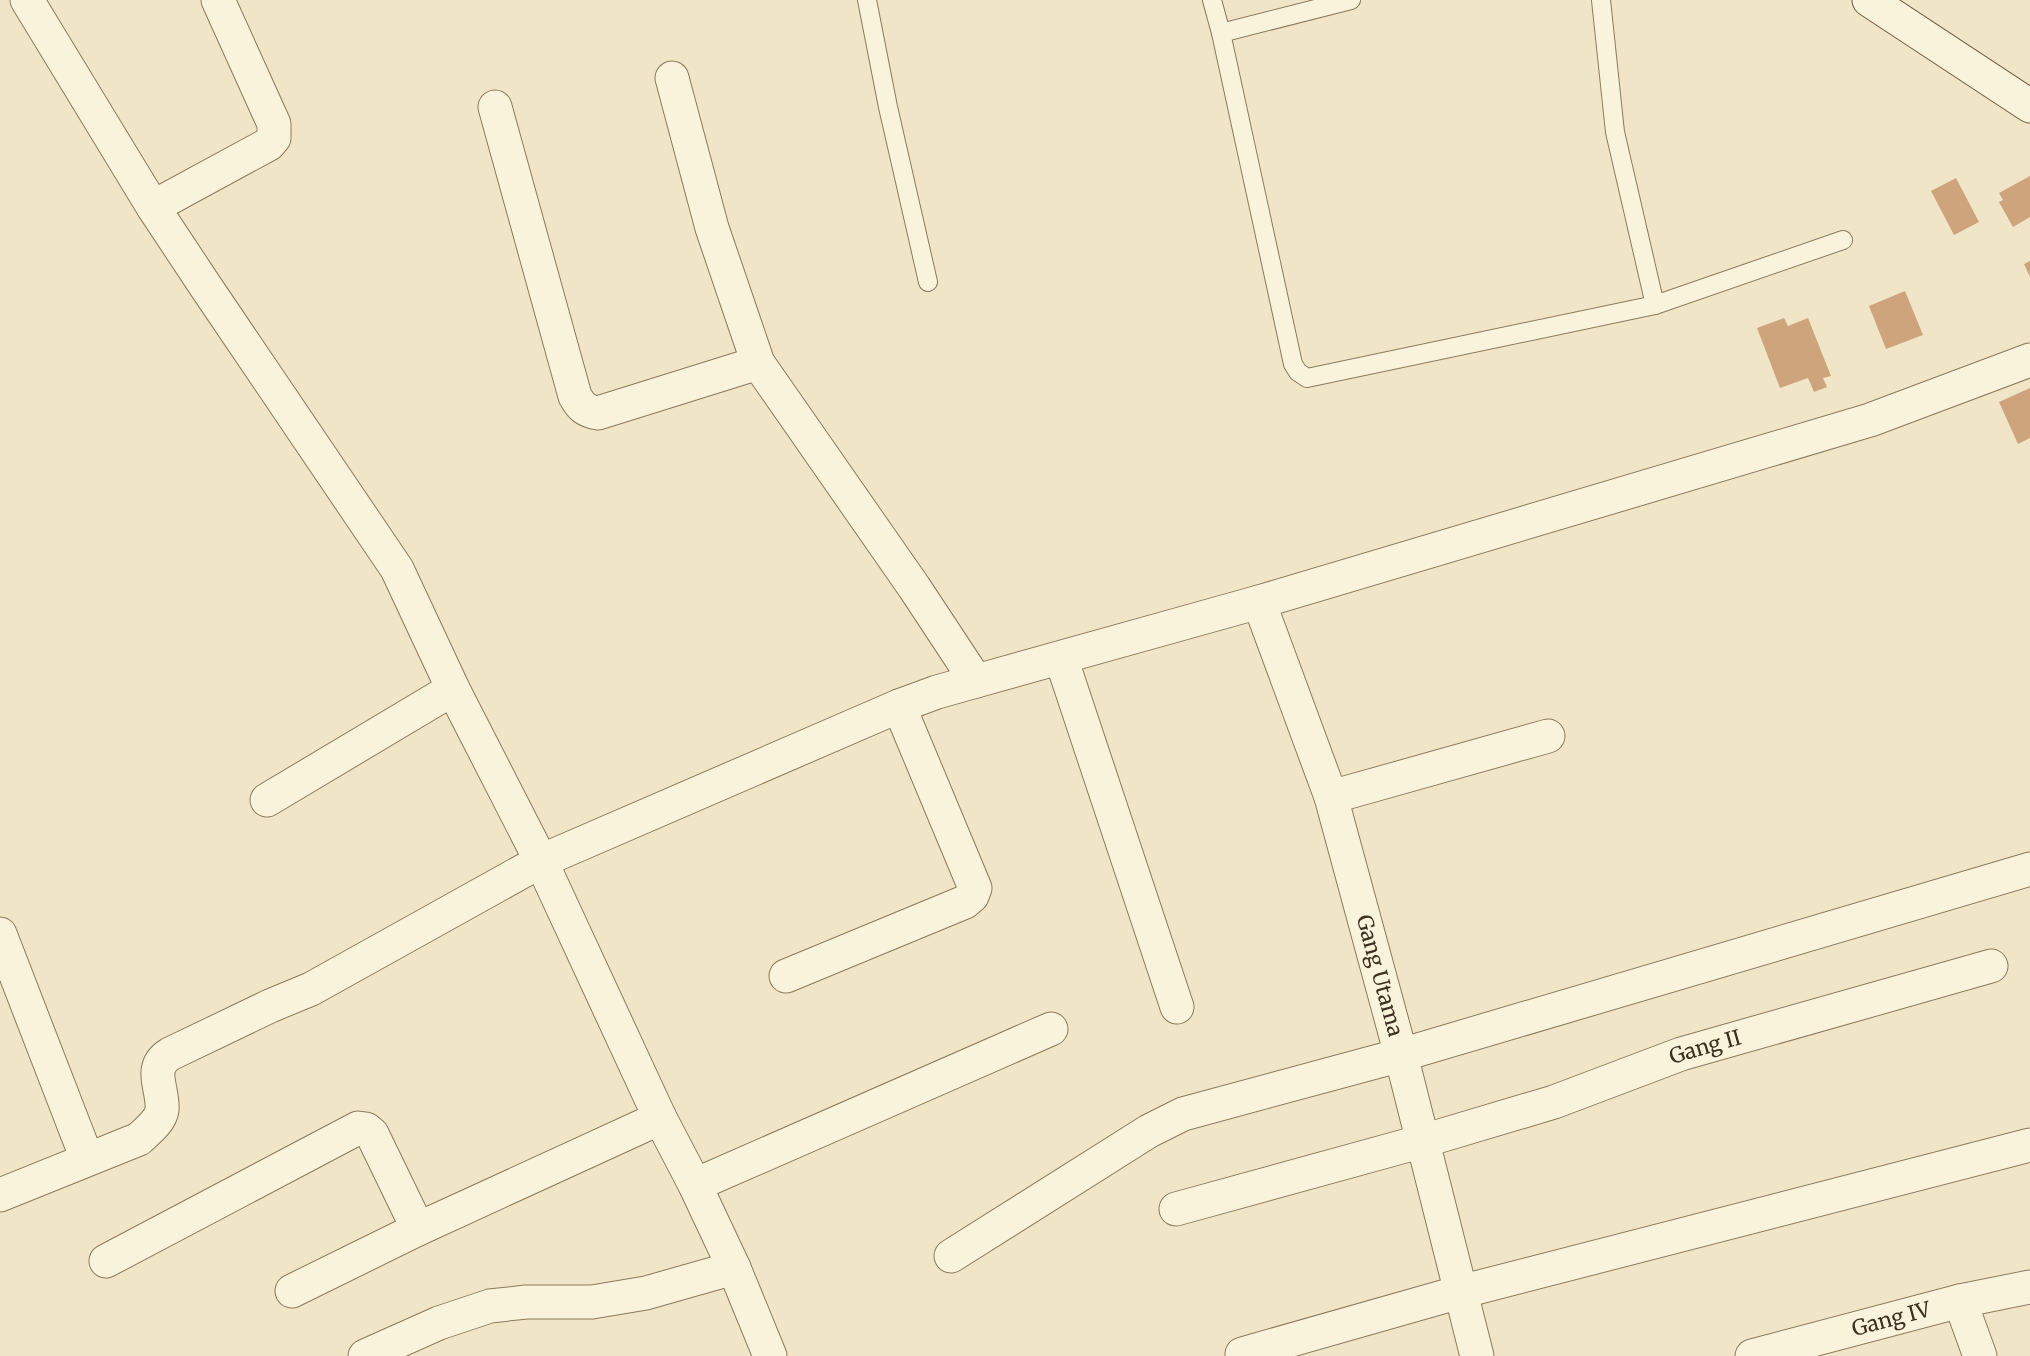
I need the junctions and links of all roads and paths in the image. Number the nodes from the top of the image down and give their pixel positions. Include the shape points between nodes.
1 (27, 0) edge
2 (218, 0) edge
3 (867, 0) edge
4 (1212, 0) edge
5 (1351, 0) edge
6 (1601, 0) edge
7 (1869, 0) edge
8 (1221, 33) junction
9 (672, 78) dead end
10 (2030, 106) edge
11 (495, 107) dead end
12 (153, 207) junction
13 (1843, 240) dead end
14 (928, 282) dead end
15 (1655, 305) junction
16 (2030, 360) edge
17 (758, 363) junction
18 (1259, 602) junction
19 (1061, 658) junction
20 (976, 681) junction
21 (453, 689) junction
22 (900, 706) junction
23 (1548, 736) dead end
24 (1331, 797) junction
25 (267, 800) dead end
26 (541, 861) junction
27 (2030, 868) edge
28 (0, 934) edge
29 (1991, 966) dead end
30 (786, 976) dead end
31 (1177, 1007) dead end
32 (1051, 1029) dead end
33 (1401, 1055) junction
34 (660, 1118) junction
35 (1423, 1141) junction
36 (2030, 1145) edge
37 (87, 1159) junction
38 (695, 1185) junction
39 (0, 1195) edge
40 (1176, 1209) dead end
41 (418, 1228) junction
42 (951, 1256) dead end
43 (106, 1261) dead end
44 (734, 1268) junction
45 (2030, 1287) edge
46 (292, 1291) dead end
47 (1460, 1292) junction
48 (1960, 1301) junction
49 (1242, 1353) dead end
50 (365, 1356) edge
51 (770, 1356) edge
52 (1477, 1356) edge
53 (1752, 1356) edge
54 (1980, 1356) edge

1 - 12 street
2 - 12 street via 274,124 274,138
3 - 14 lane
4 - 8 lane
5 - 8 lane
6 - 15 lane via 1615,132
7 - 10 street
8 - 15 lane via 1293,364 1307,378
9 - 17 street via 712,228
11 - 17 street via 580,405 598,413
12 - 21 street via 397,569
13 - 15 lane
16 - 18 street via 1870,420
17 - 20 street
18 - 19 street
18 - 24 street, Gang Utama
19 - 20 street
19 - 31 street
20 - 22 street
21 - 25 street
21 - 26 street
22 - 26 street
22 - 30 street via 975,888 972,896
23 - 24 street
24 - 33 street, Gang Utama
26 - 34 street
26 - 37 street via 311,989 163,1058 158,1067 162,1111 154,1125 139,1139
27 - 33 street
28 - 37 street
29 - 35 street, Gang II via 1681,1054 1554,1102
32 - 38 street
33 - 35 street, Gang Utama
33 - 42 street via 1183,1114 1149,1131
34 - 38 street
34 - 41 street
35 - 40 street, Gang II
35 - 47 street, Gang Utama
36 - 47 street
37 - 39 street
38 - 44 street
41 - 43 street via 372,1134 358,1128
41 - 46 street
44 - 50 street via 646,1293 592,1302 490,1306 439,1323
44 - 51 street
45 - 48 street, Gang IV
47 - 49 street
47 - 52 street, Gang Utama
48 - 53 street, Gang IV
48 - 54 street

